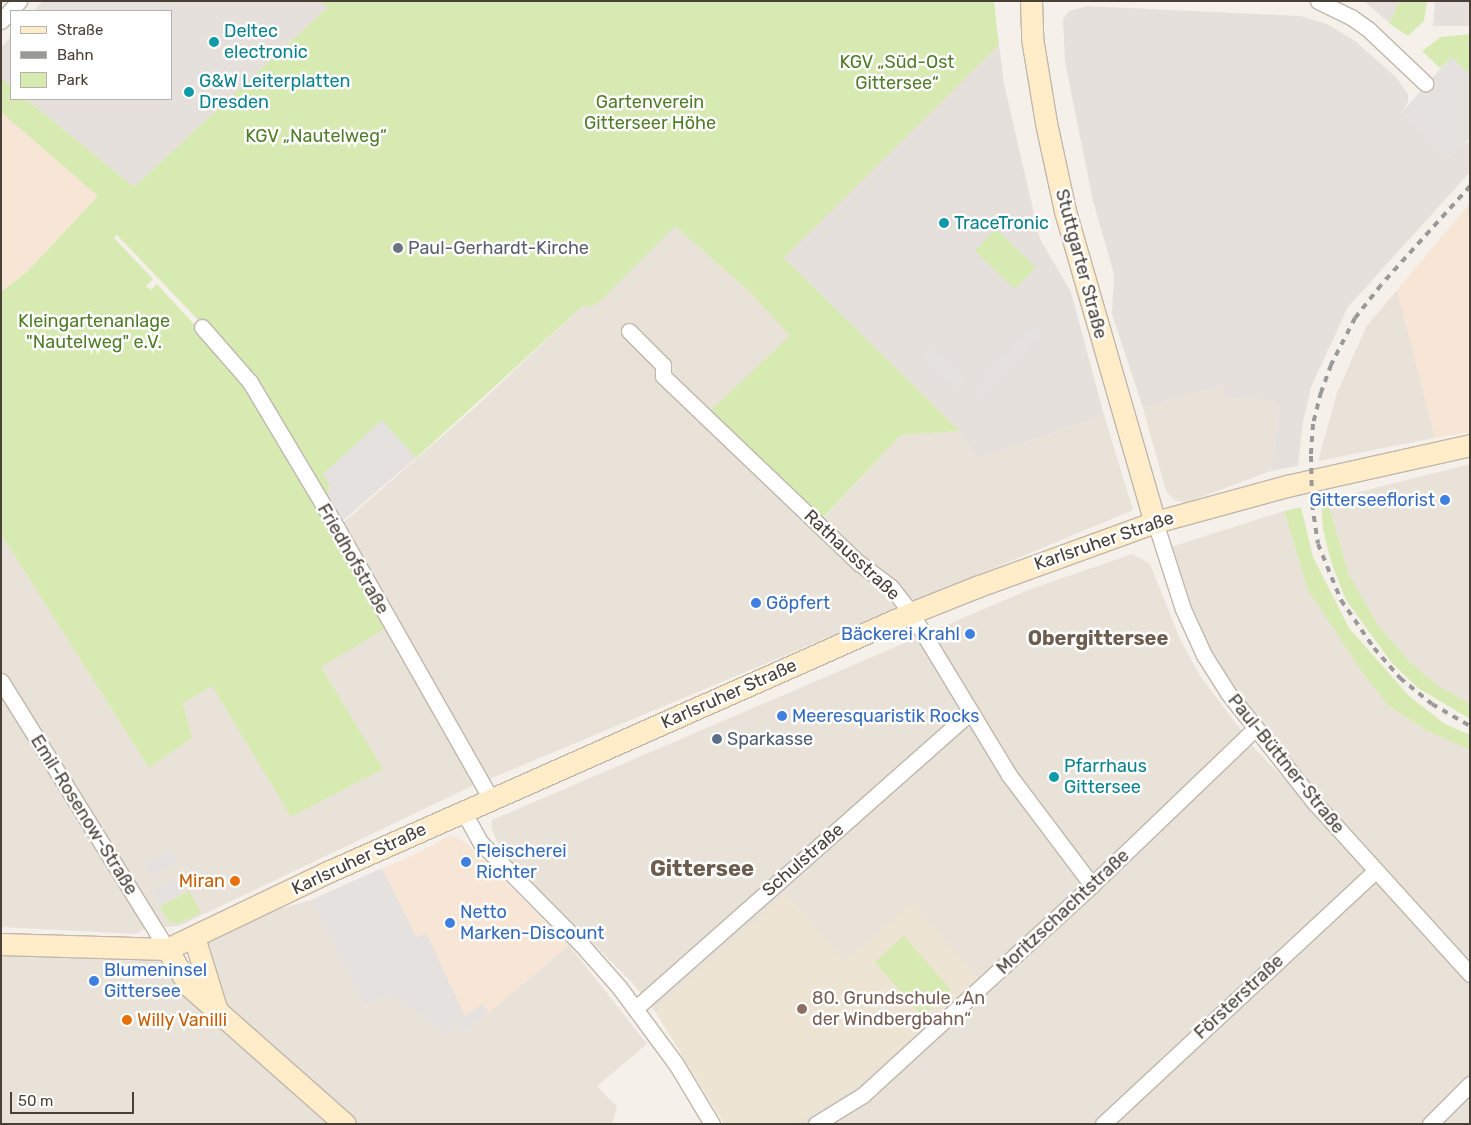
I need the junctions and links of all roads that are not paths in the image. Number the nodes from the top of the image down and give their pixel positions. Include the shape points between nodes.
1 (1031, 1) edge
2 (1318, 1) edge
3 (10, 11) edge
4 (1, 21) edge
5 (1424, 83) dead end
6 (202, 327) dead end
7 (629, 331) dead end
8 (1470, 445) edge
9 (1155, 522) junction
10 (911, 613) junction
11 (1, 681) edge
12 (971, 712) junction
13 (1256, 728) junction
14 (491, 799) junction
15 (463, 812) junction
16 (1375, 871) junction
17 (1092, 885) junction
18 (194, 937) junction
19 (1, 944) edge
20 (167, 949) junction
21 (1470, 974) edge
22 (216, 1008) junction
23 (636, 1008) junction
24 (1470, 1084) edge
25 (345, 1124) edge
26 (712, 1124) edge
27 (816, 1124) edge
28 (1103, 1124) edge
29 (1430, 1124) edge

1 - 9 street, Stuttgarter Straße via 1035,57 1065,212
2 - 5 street via 1368,29
3 - 4 street
6 - 14 street, Friedhofstraße via 250,382
7 - 10 street, Rathausstraße via 663,365 663,376 859,563 891,587
8 - 9 street, Karlsruher Straße via 1287,486
9 - 10 street, Karlsruher Straße
9 - 13 street, Paul-Büttner-Straße via 1183,609 1204,655
10 - 12 street, Rathausstraße
10 - 14 street, Karlsruher Straße
11 - 20 street, Emil-Rosenow-Straße
12 - 17 street, Rathausstraße via 1010,775
12 - 23 street, Schulstraße
13 - 16 street, Paul-Büttner-Straße
13 - 17 street, Moritzschachtstraße
14 - 15 street, Karlsruher Straße
15 - 18 street, Karlsruher Straße via 330,870
15 - 23 street via 481,843 581,944
16 - 21 street, Paul-Büttner-Straße
16 - 28 street, Försterstraße
17 - 27 street, Moritzschachtstraße via 864,1095
18 - 20 street, Karlsruher Straße
18 - 22 street
19 - 20 street, Karlsruher Straße
20 - 22 street via 184,980
22 - 25 street
23 - 26 street via 676,1064
24 - 29 street

